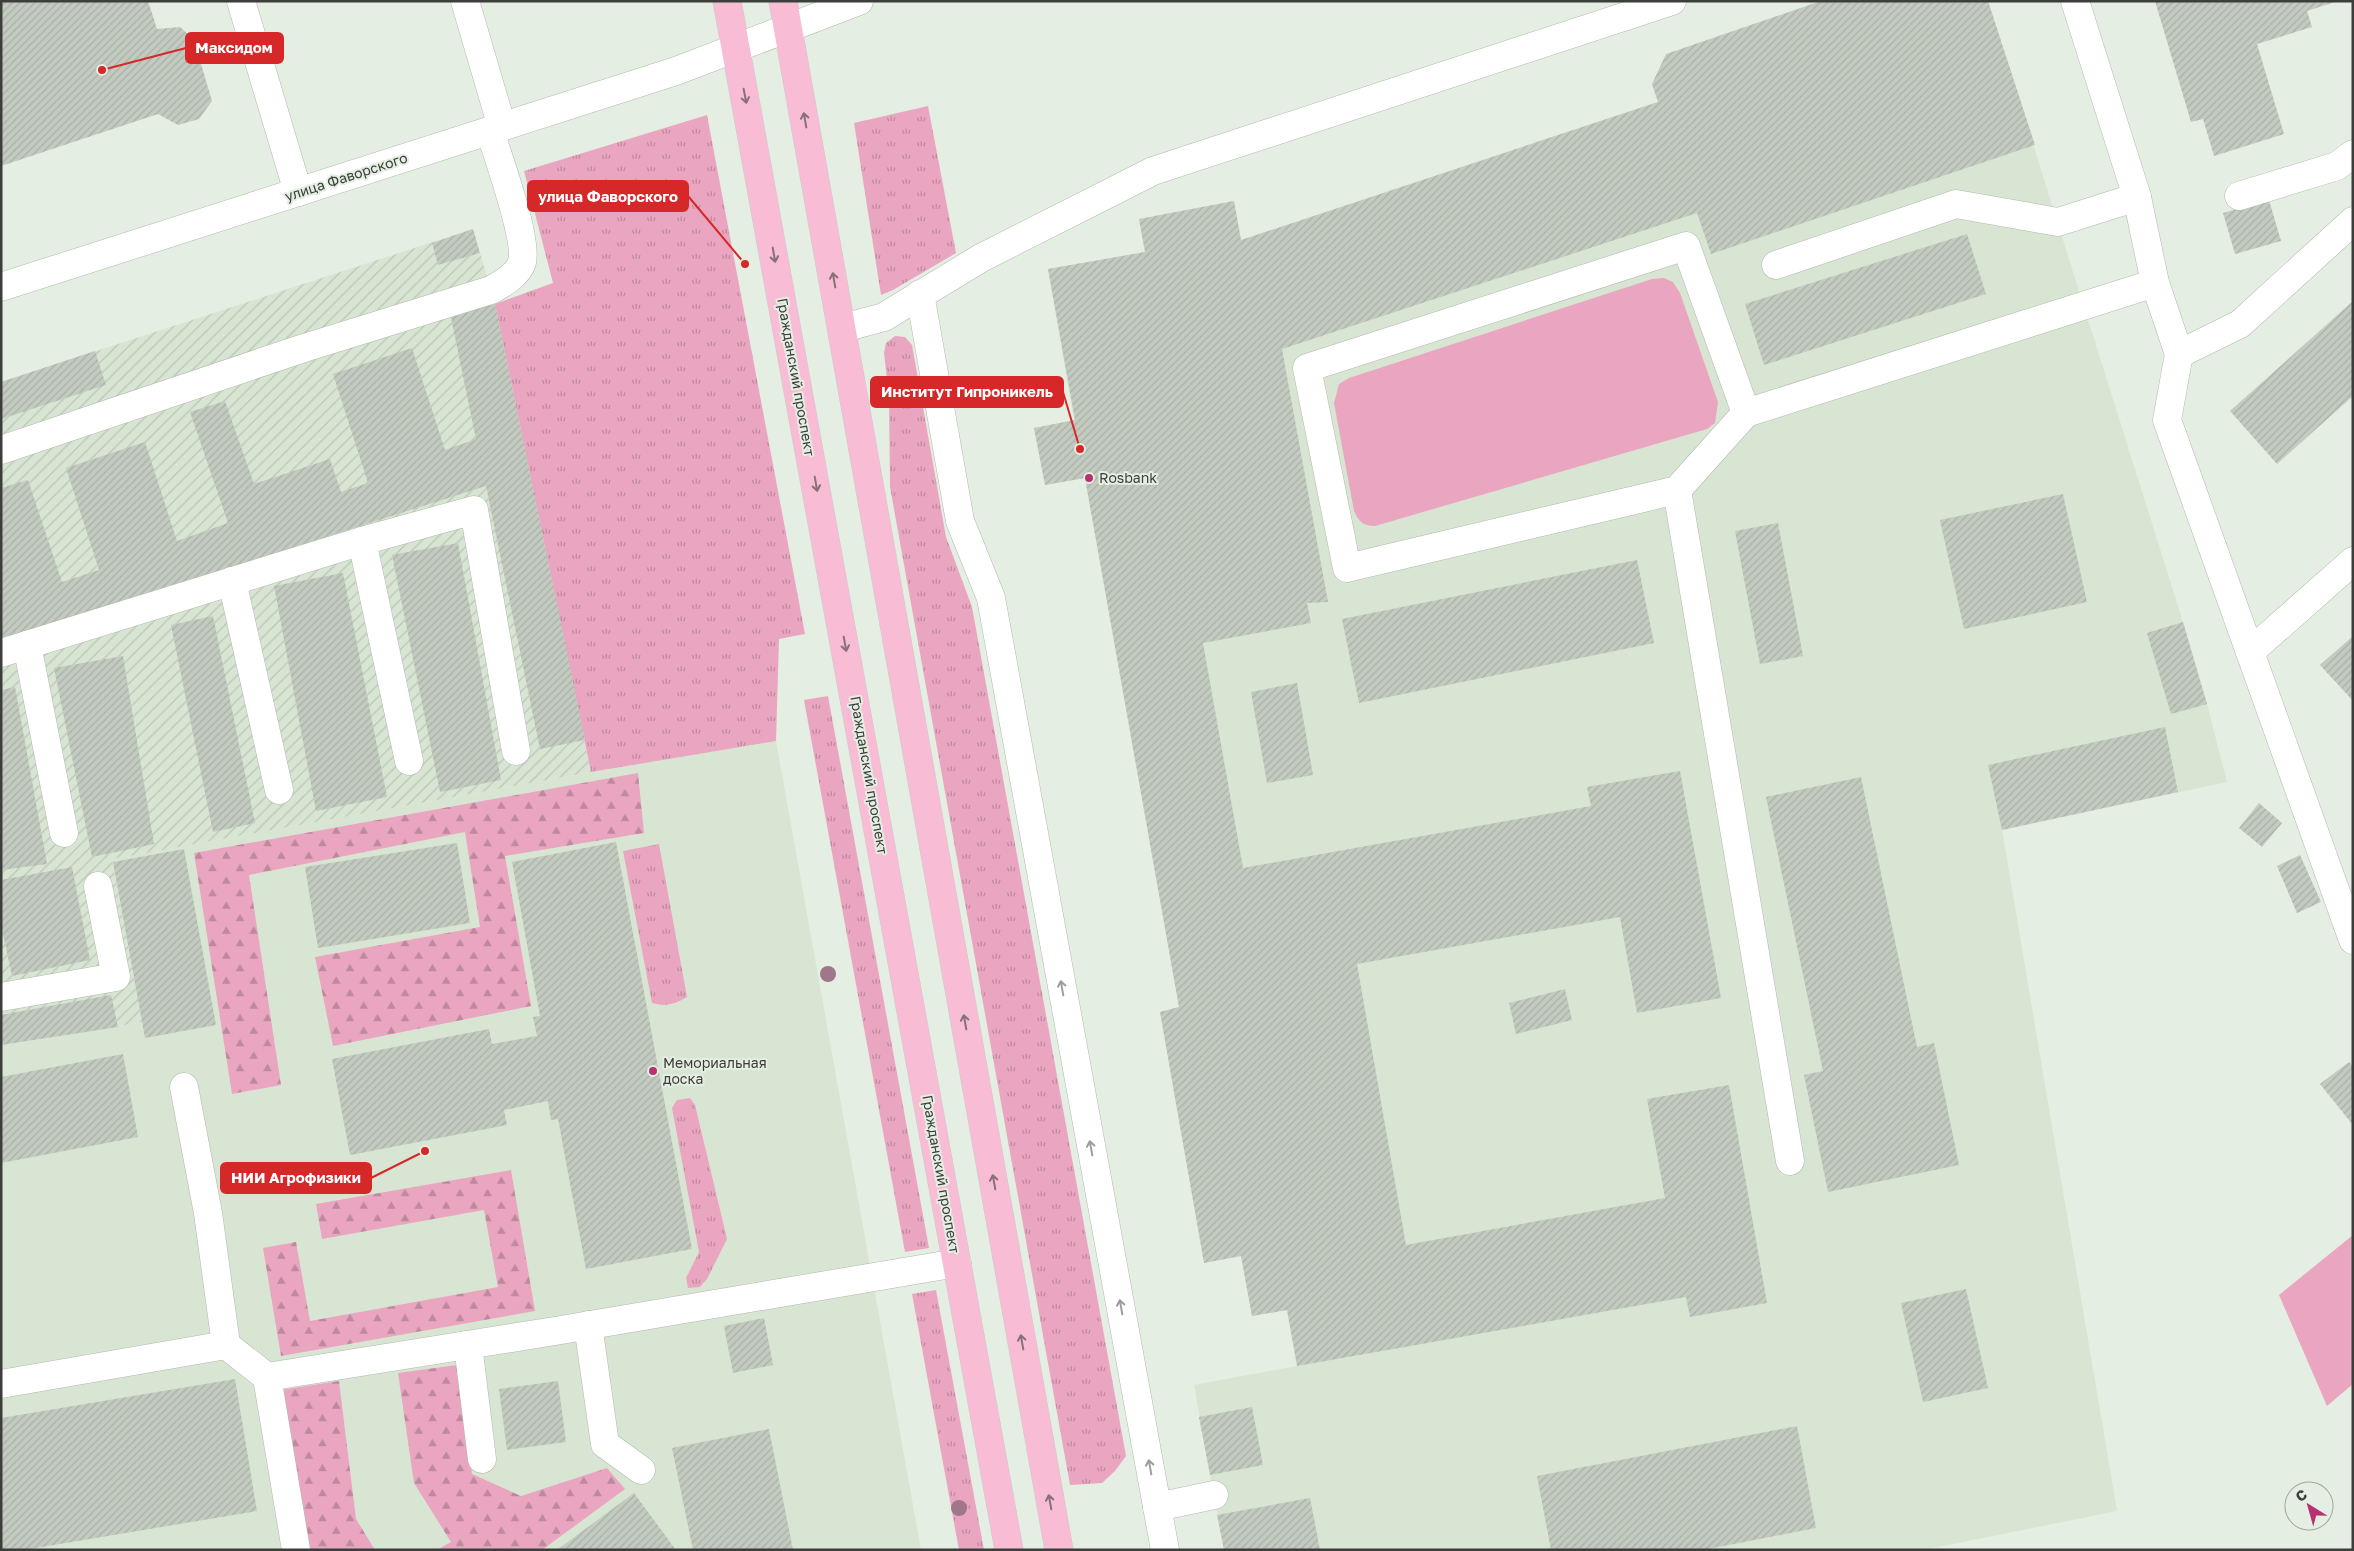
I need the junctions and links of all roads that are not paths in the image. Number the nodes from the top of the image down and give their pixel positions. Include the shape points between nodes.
1 (241, 1) edge
2 (465, 1) edge
3 (727, 1) edge
4 (783, 1) edge
5 (859, 1) edge
6 (1672, 1) edge
7 (2075, 1) edge
8 (788, 28) junction
9 (736, 48) junction
10 (496, 129) junction
11 (2353, 154) edge
12 (298, 192) junction
13 (2239, 196) dead end
14 (2138, 197) junction
15 (2353, 222) edge
16 (1776, 265) dead end
17 (2155, 283) junction
18 (1, 287) edge
19 (920, 294) junction
20 (843, 328) junction
21 (2179, 354) junction
22 (1746, 413) junction
23 (1, 450) edge
24 (1677, 490) junction
25 (362, 541) junction
26 (2353, 561) edge
27 (232, 581) junction
28 (27, 645) junction
29 (2250, 652) junction
30 (1, 653) edge
31 (516, 751) dead end
32 (409, 761) dead end
33 (279, 790) dead end
34 (64, 833) dead end
35 (98, 886) dead end
36 (2346, 896) edge
37 (2353, 940) edge
38 (1, 997) edge
39 (184, 1086) dead end
40 (1790, 1162) dead end
41 (957, 1263) junction
42 (588, 1325) junction
43 (226, 1345) junction
44 (468, 1346) junction
45 (267, 1377) junction
46 (1, 1384) edge
47 (482, 1460) dead end
48 (641, 1470) dead end
49 (1214, 1495) dead end
50 (1157, 1507) junction
51 (296, 1550) edge
52 (1010, 1550) edge
53 (1059, 1550) edge
54 (1164, 1550) edge

1 - 12 street
2 - 10 street
3 - 9 main road, Гражданский проспект
4 - 8 main road
5 - 8 street, улица Фаворского
6 - 19 street via 1152,172 981,258
7 - 14 street
8 - 9 street, улица Фаворского
20 -> 8 main road
9 - 10 street, улица Фаворского via 676,71
9 -> 41 main road, Гражданский проспект
10 - 12 street, улица Фаворского
10 - 23 street via 522,242 522,263 507,281 491,290 304,348
11 - 13 street via 2337,166
12 - 18 street, улица Фаворского
14 - 16 street via 2058,222 1956,204
14 - 17 street
15 - 21 street via 2240,324
17 - 21 street
17 - 22 street
19 - 20 street via 884,317
50 -> 19 street via 991,598 960,521
53 -> 20 main road
21 - 29 street via 2166,420
22 - 24 street
22 - 24 street via 1686,246 1307,368 1347,568
24 - 40 street
25 - 27 street
25 - 31 street via 474,510
25 - 32 street
26 - 29 street
27 - 28 street
27 - 33 street
28 - 30 street
28 - 34 street
29 - 36 street
35 - 38 street via 116,977
36 - 37 street
39 - 43 street via 208,1212
41 - 42 street
41 - 52 main road, Гражданский проспект
42 - 44 street
42 - 48 street via 605,1444
43 - 45 street
43 - 46 street
44 - 45 street
44 - 47 street
45 - 51 street
49 - 50 street
50 - 54 street

